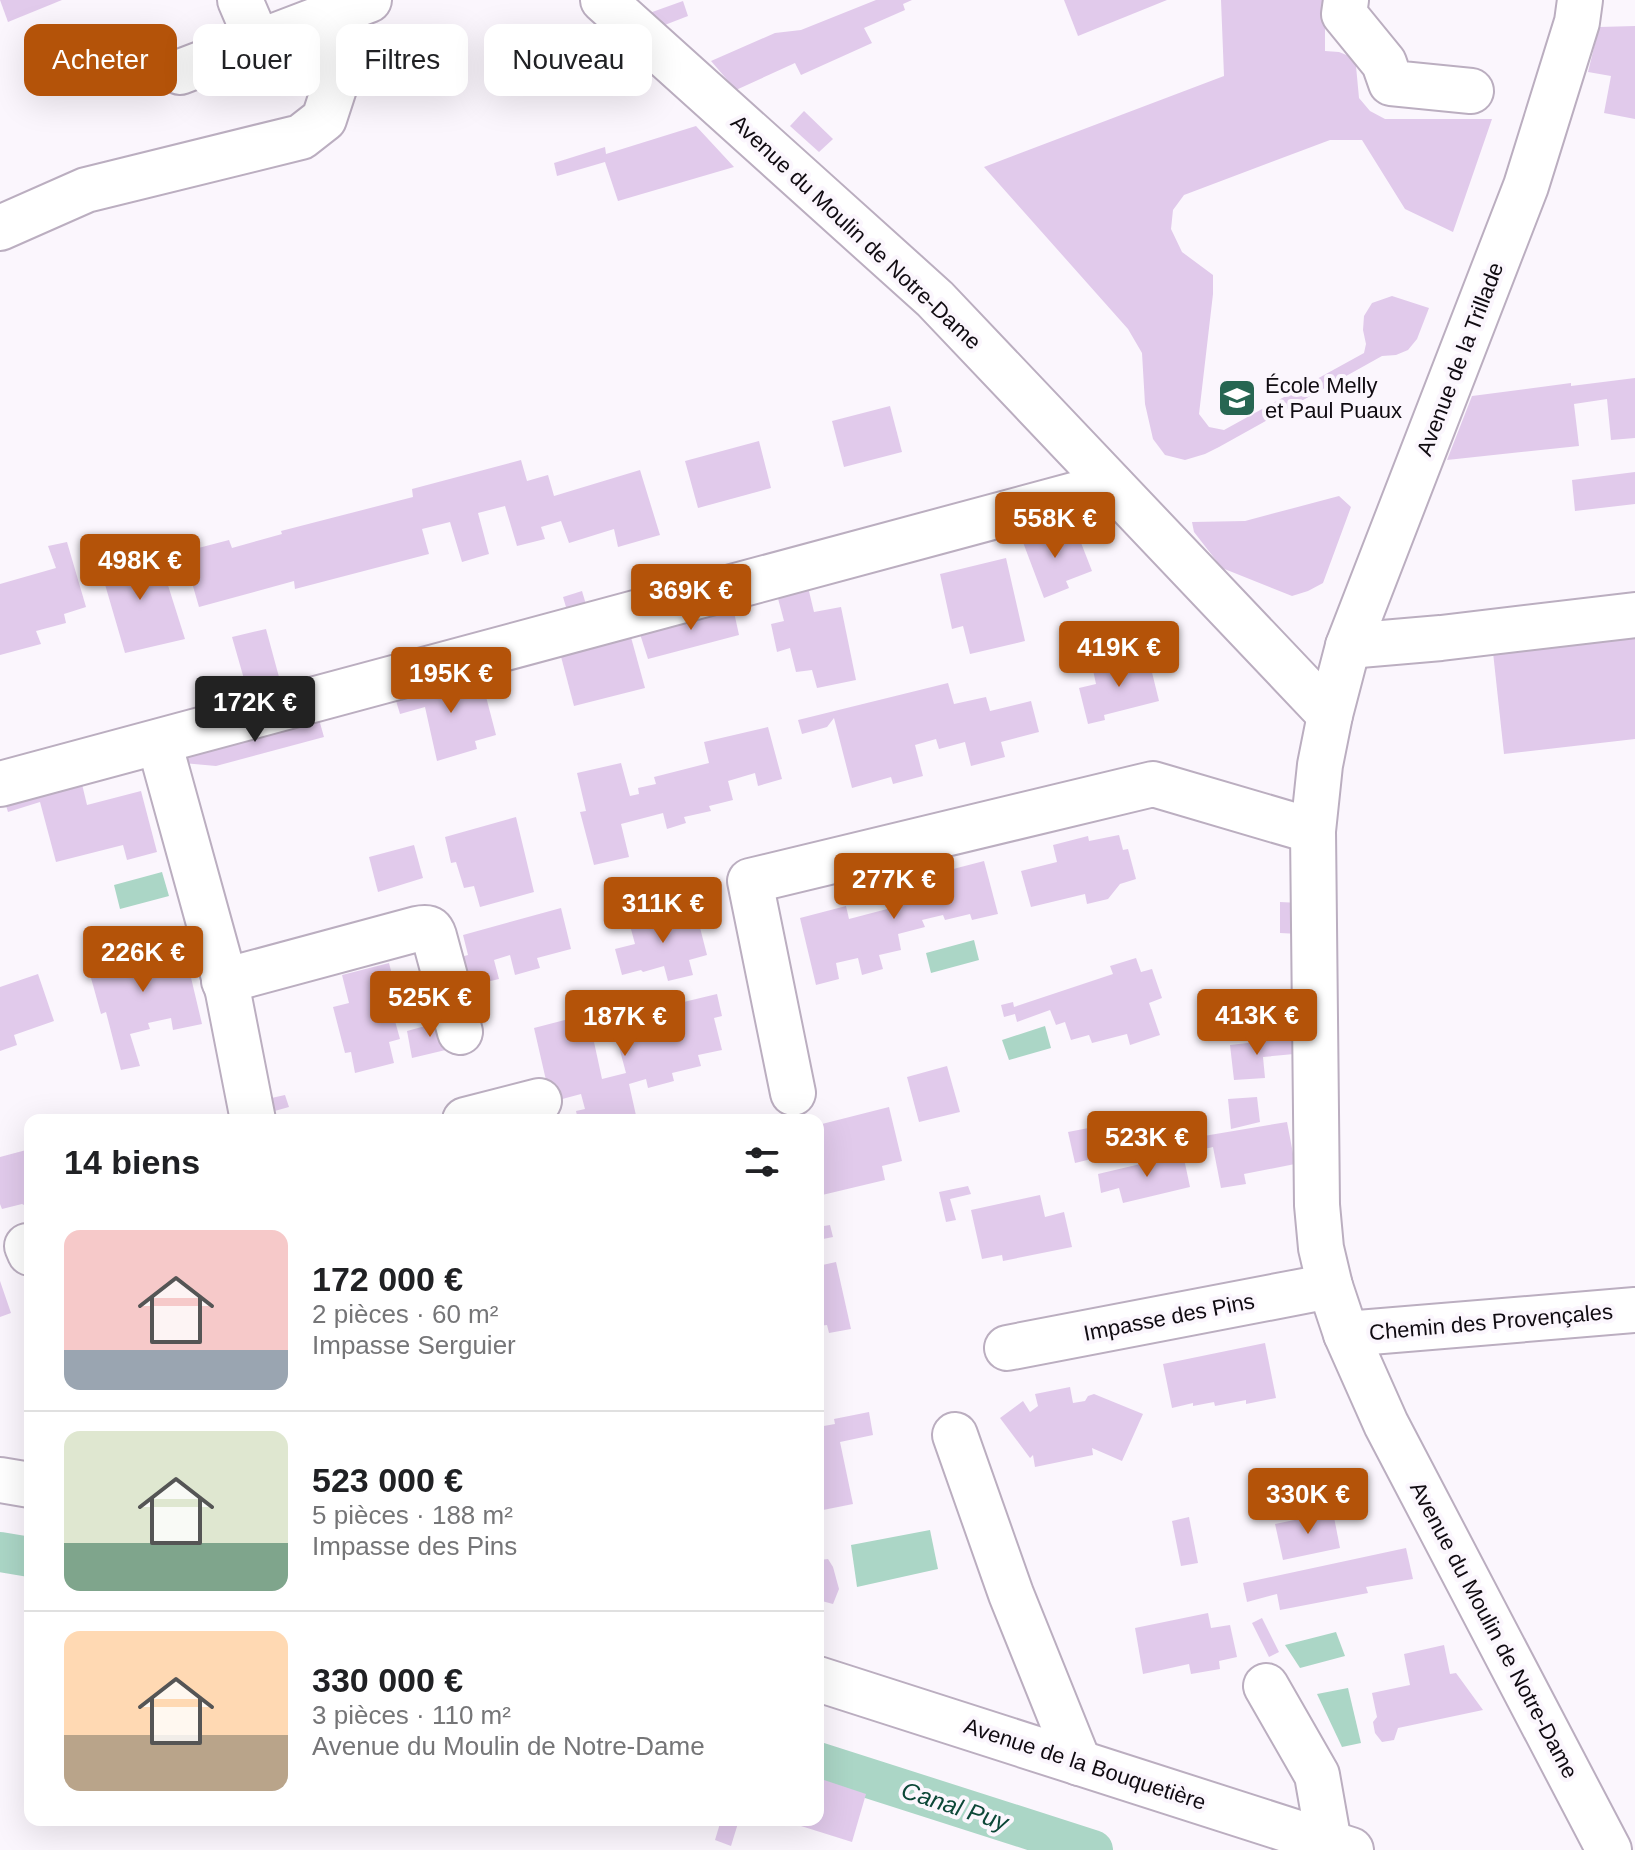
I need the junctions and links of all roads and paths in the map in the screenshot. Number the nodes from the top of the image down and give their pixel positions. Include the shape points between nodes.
1 (240, 0) edge
2 (369, 0) edge
3 (603, 0) edge
4 (1346, 0) edge
5 (1580, 0) edge
6 (323, 17) junction
7 (250, 24) edge
8 (305, 24) edge
9 (193, 67) edge
10 (180, 72) dead end
11 (1471, 91) dead end
12 (0, 228) edge
13 (1111, 485) junction
14 (1635, 615) edge
15 (1348, 646) junction
16 (1330, 715) junction
17 (159, 742) junction
18 (0, 784) edge
19 (1313, 831) junction
20 (224, 981) junction
21 (460, 1032) dead end
22 (793, 1093) dead end
23 (539, 1101) dead end
24 (252, 1114) edge
25 (488, 1114) edge
26 (1330, 1286) junction
27 (1635, 1310) edge
28 (1346, 1334) junction
29 (1007, 1348) dead end
30 (955, 1435) dead end
31 (0, 1480) edge
32 (24, 1484) edge
33 (824, 1681) edge
34 (1266, 1686) dead end
35 (1079, 1763) junction
36 (1340, 1846) edge
37 (1609, 1850) edge

1 - 7 street
2 - 6 street
3 - 13 street, Avenue du Moulin de Notre-Dame via 935,299
4 - 11 street via 1344,14 1384,63 1391,83
5 - 15 street, Avenue de la Trillade via 1526,186
6 - 8 street
6 - 12 street via 339,73 324,119 301,137 86,190
9 - 10 street
13 - 16 street, Avenue du Moulin de Notre-Dame
13 - 17 street
14 - 15 street
15 - 16 street, Avenue de la Trillade
16 - 19 street, Avenue du Moulin de Notre-Dame
17 - 18 street
17 - 20 street
19 - 22 street via 1153,784 750,881
19 - 26 street, Avenue du Moulin de Notre-Dame via 1317,1205
20 - 21 street via 428,928
20 - 24 street
23 - 25 street
26 - 28 street, Avenue du Moulin de Notre-Dame
26 - 29 street, Impasse des Pins
27 - 28 street, Chemin des Provençales
28 - 37 street, Avenue du Moulin de Notre-Dame via 1386,1424
30 - 35 street
31 - 32 street
33 - 35 street, Avenue de la Bouquetière
34 - 36 street via 1317,1775
35 - 36 street, Avenue de la Bouquetière

